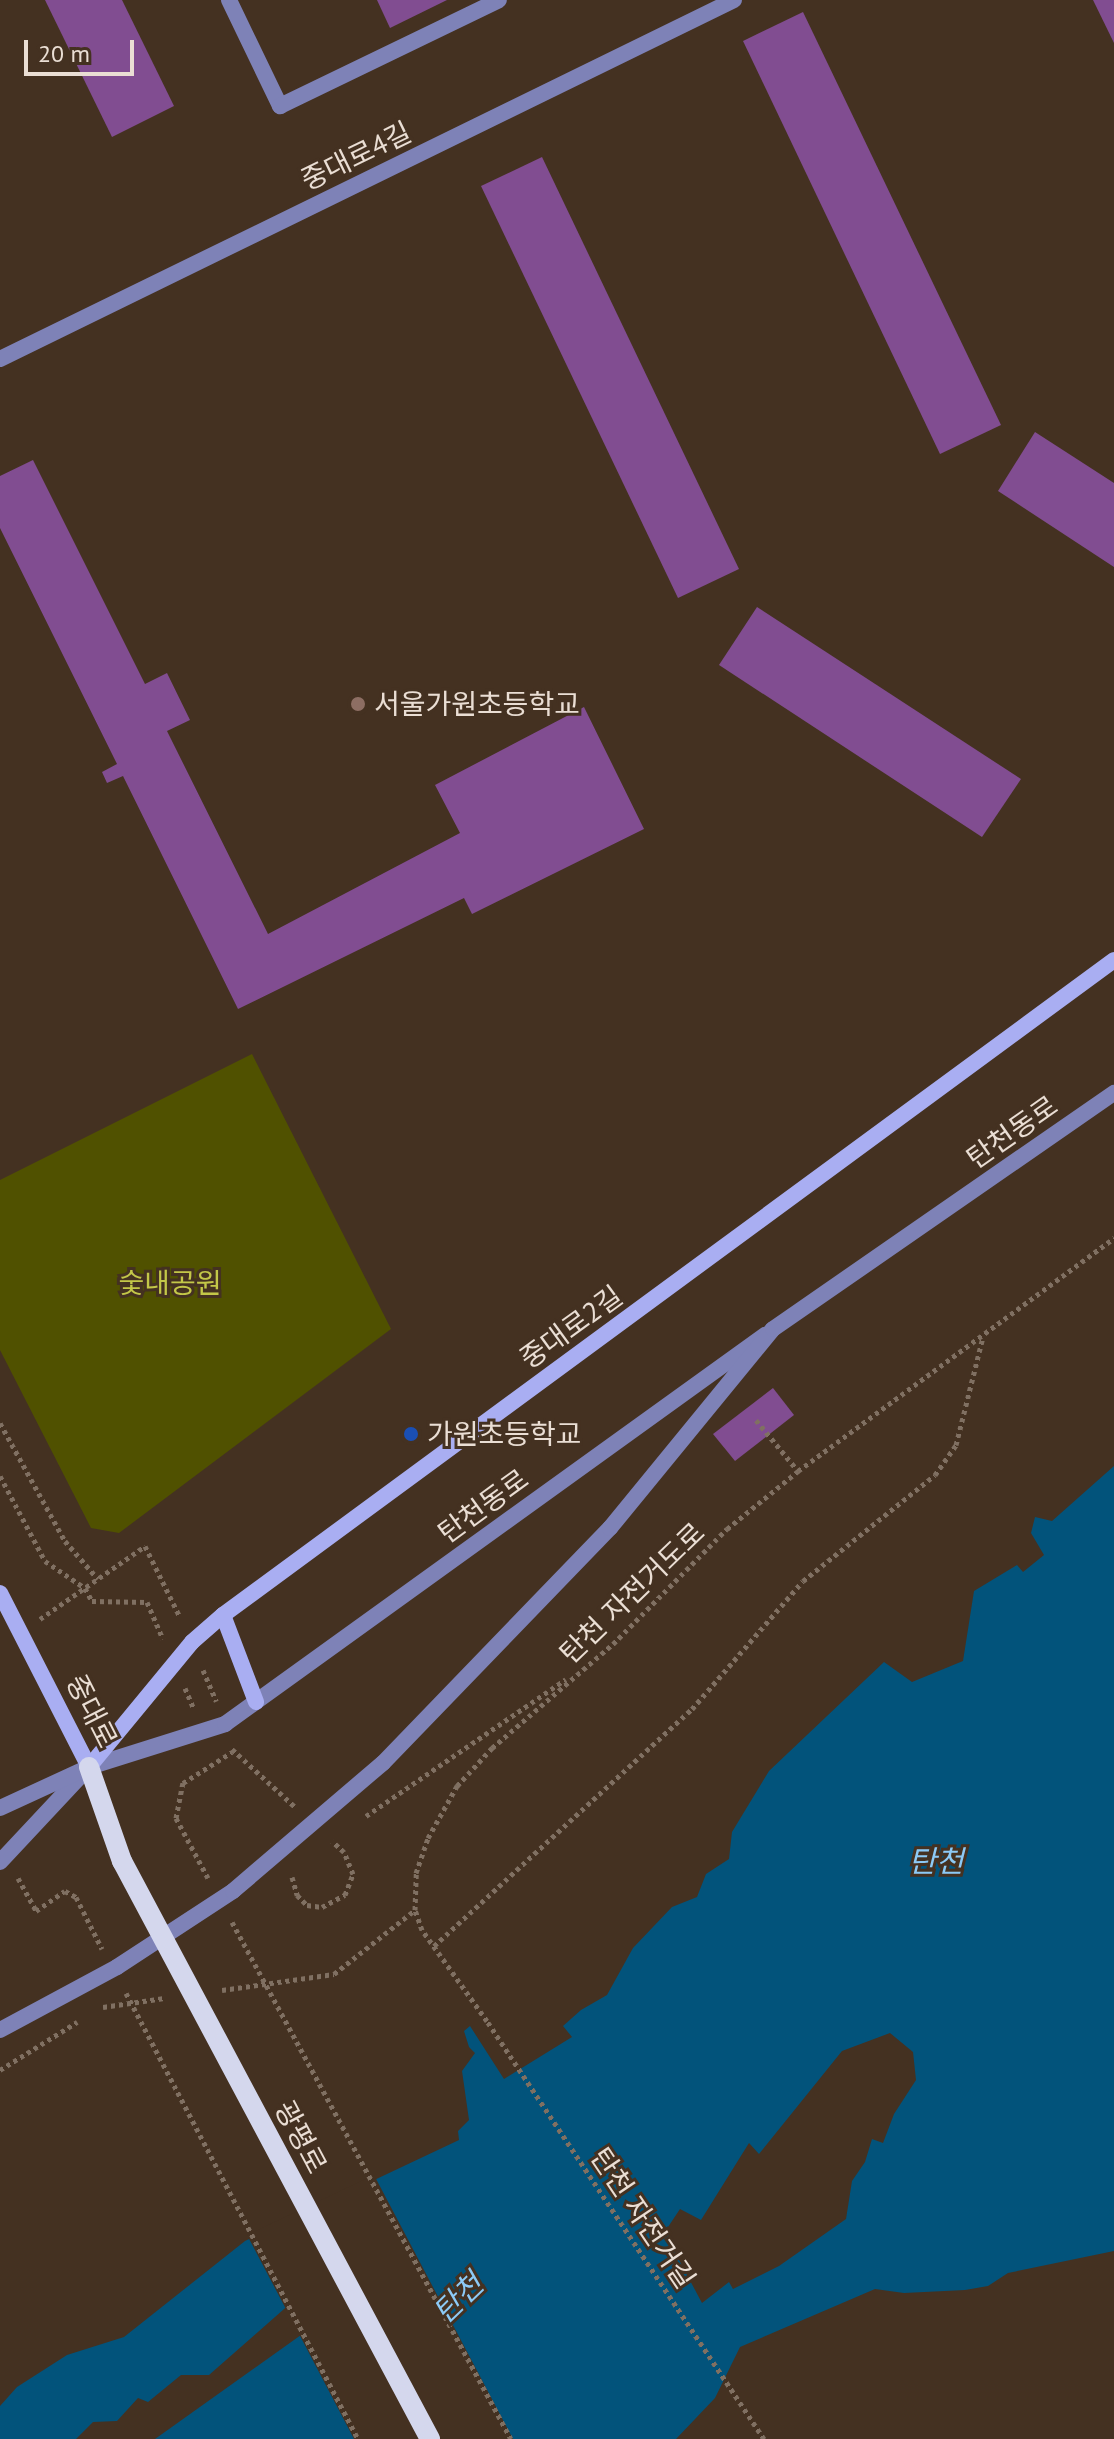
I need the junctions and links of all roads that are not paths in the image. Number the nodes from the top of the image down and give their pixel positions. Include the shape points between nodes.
1 (229, 0) edge
2 (499, 0) edge
3 (734, 0) edge
4 (0, 359) edge
5 (1114, 960) edge
6 (1114, 1093) edge
7 (773, 1329) junction
8 (0, 1593) edge
9 (223, 1615) junction
10 (256, 1702) junction
11 (89, 1767) junction
12 (0, 1808) edge
13 (122, 1861) joint
14 (0, 1862) edge
15 (0, 2030) edge
16 (430, 2439) edge

1 - 2 street via 280,106
3 - 4 street, 중대로4길
5 - 9 main road, 중대로2길
6 - 7 street, 탄천동로
7 - 10 street, 탄천동로
7 - 15 street via 610,1528 383,1763 233,1891 117,1967
8 - 11 main road, 중대로
9 - 10 main road
9 - 11 main road, 중대로2길 via 192,1642
10 - 11 street, 탄천동로 via 225,1724
11 - 12 street
11 - 13 main road, 중대로
11 - 14 street, 탄천동로
13 - 16 main road, 광평로

